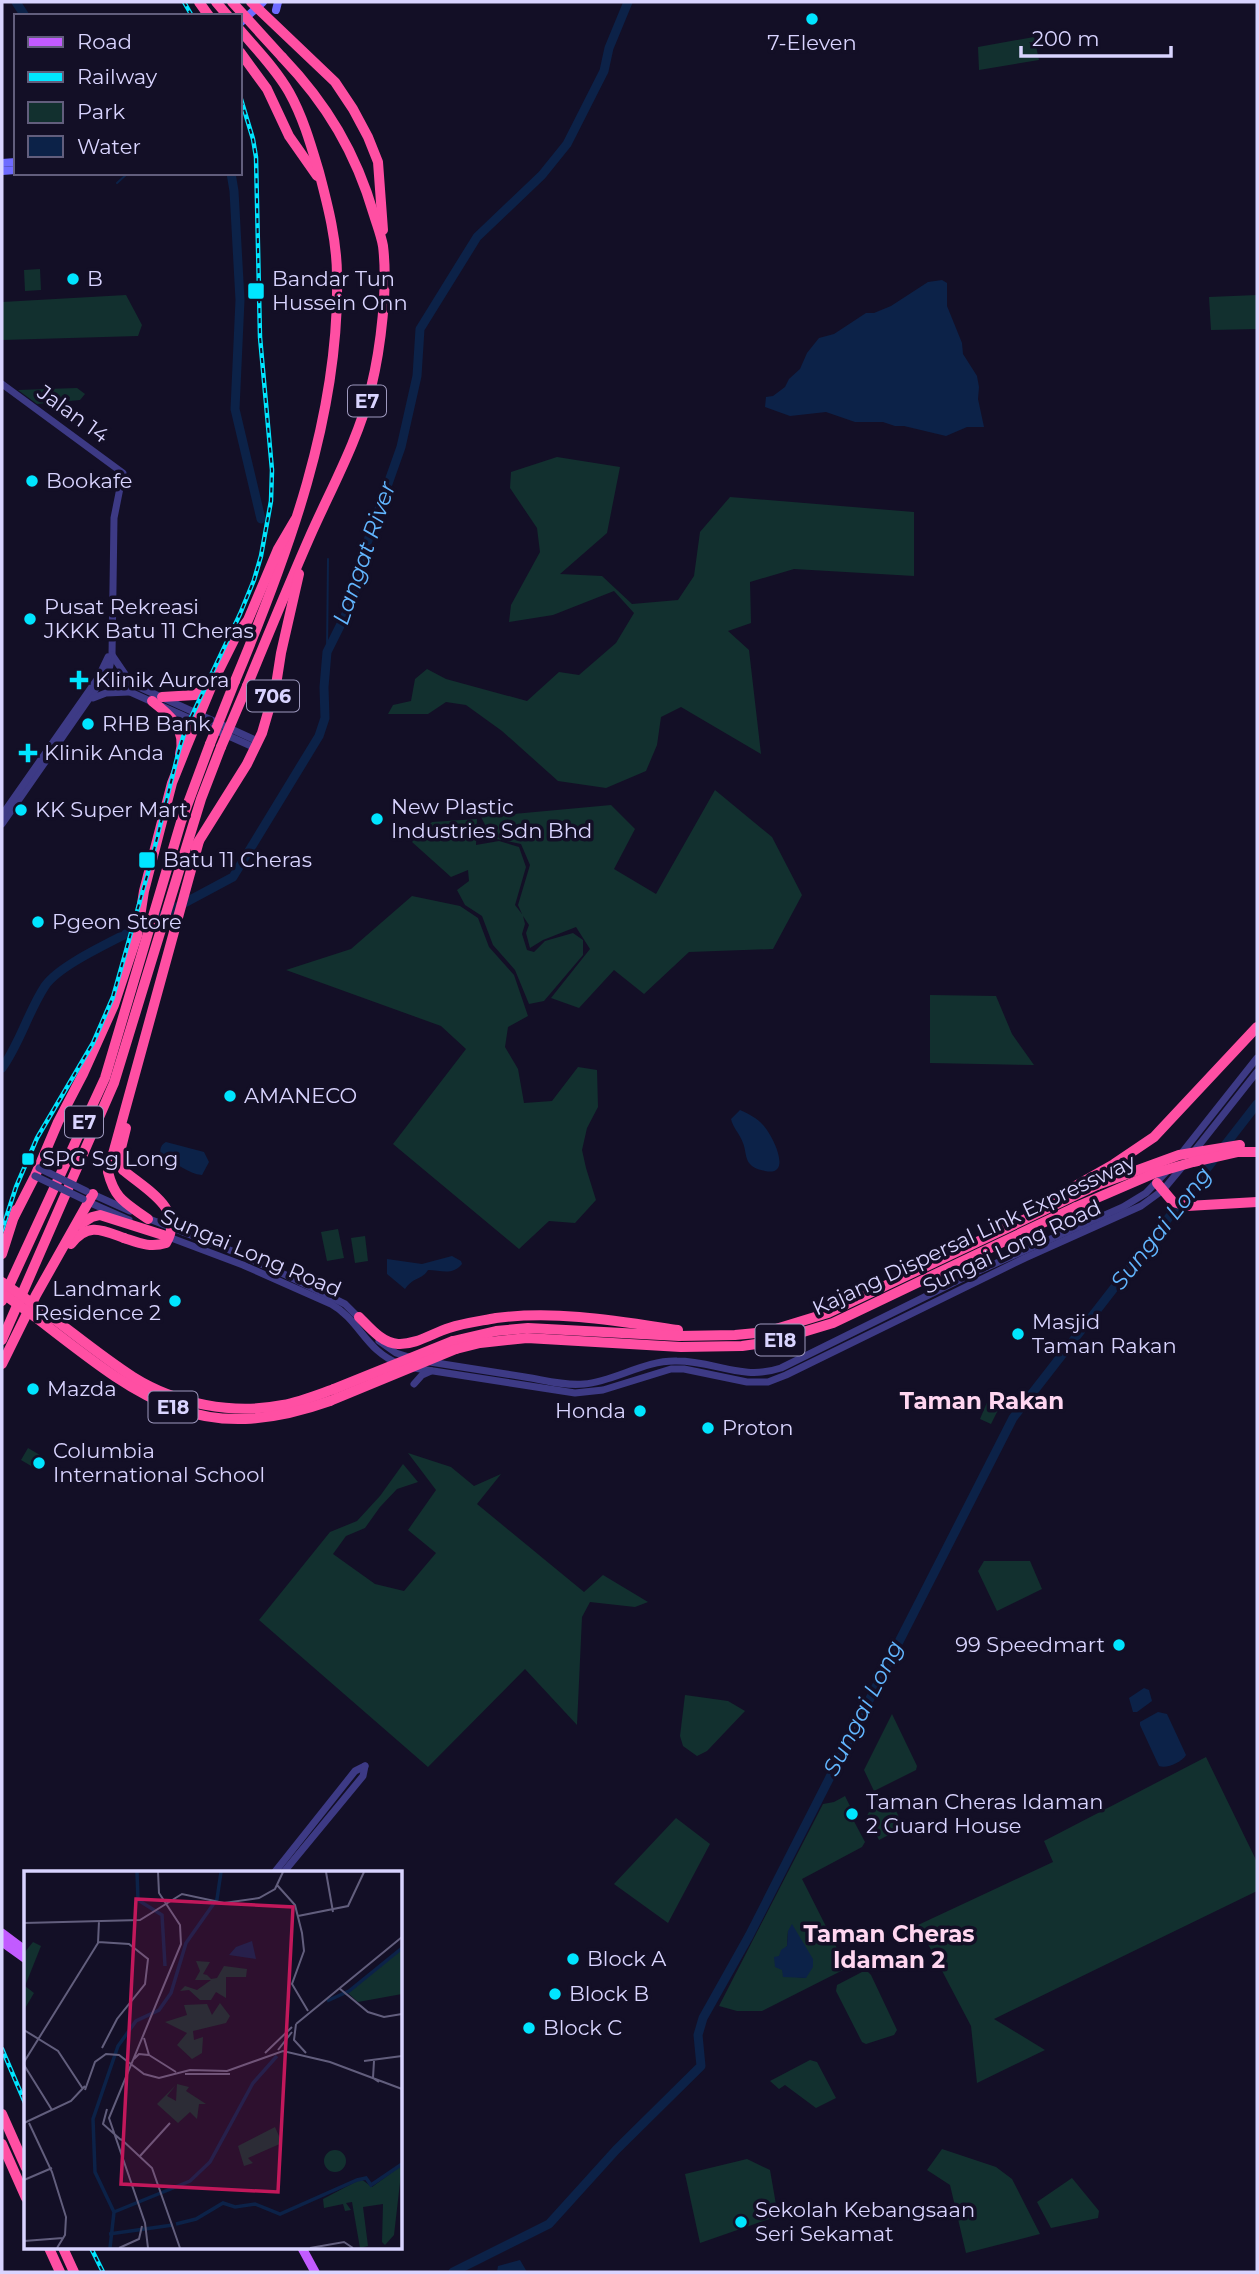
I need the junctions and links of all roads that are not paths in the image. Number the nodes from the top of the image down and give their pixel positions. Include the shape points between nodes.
1 (232, 2) edge
2 (255, 3) edge
3 (236, 14) edge
4 (242, 20) edge
5 (242, 32) edge
6 (242, 55) edge
7 (242, 64) edge
8 (260, 78) junction
9 (322, 184) junction
10 (383, 244) junction
11 (2, 384) edge
12 (295, 520) junction
13 (305, 548) junction
14 (289, 614) junction
15 (112, 653) junction
16 (103, 675) junction
17 (214, 680) junction
18 (133, 689) junction
19 (157, 699) junction
20 (89, 700) junction
21 (199, 718) junction
22 (252, 742) junction
23 (216, 746) junction
24 (241, 772) junction
25 (173, 783) junction
26 (2, 814) edge
27 (2, 824) edge
28 (200, 841) junction
29 (179, 872) junction
30 (153, 889) junction
31 (140, 938) junction
32 (1257, 1027) edge
33 (1257, 1058) edge
34 (1257, 1072) edge
35 (127, 1103) junction
36 (58, 1122) junction
37 (1257, 1144) edge
38 (1239, 1149) junction
39 (1257, 1152) edge
40 (37, 1172) junction
41 (1160, 1187) junction
42 (88, 1197) junction
43 (1257, 1202) edge
44 (14, 1217) junction
45 (148, 1219) junction
46 (1013, 1225) junction
47 (73, 1232) junction
48 (163, 1235) junction
49 (2, 1254) edge
50 (2, 1282) edge
51 (43, 1283) junction
52 (2, 1293) edge
53 (2, 1301) edge
54 (40, 1315) junction
55 (359, 1317) junction
56 (735, 1335) junction
57 (2, 1340) edge
58 (454, 1345) junction
59 (2, 1363) edge
60 (408, 1367) junction
61 (431, 1370) junction
62 (276, 1871) edge
63 (285, 1871) edge
64 (2, 1933) edge
65 (2, 1942) edge
66 (24, 1950) edge
67 (24, 1958) edge
68 (2, 2114) edge
69 (2, 2144) edge
70 (2, 2151) edge
71 (24, 2164) edge
72 (15, 2173) junction
73 (24, 2193) edge
74 (50, 2250) edge
75 (64, 2250) edge
76 (303, 2250) edge
77 (60, 2272) edge
78 (74, 2272) edge
79 (315, 2272) edge

1 - 10 highway, E7, bridge via 304,80 343,135 368,192
2 - 3 main road
2 - 4 main road
2 - 10 highway via 335,82 354,109 378,162
5 - 9 highway, E7 via 295,103
6 - 8 highway
7 - 8 highway
8 - 9 highway via 289,136
9 - 12 highway, E7 via 332,222 337,276 335,333 329,390
10 - 13 highway, E7 via 382,316 371,388
11 - 15 street, Jalan 14 via 123,473 114,518
12 - 17 highway
12 - 23 highway, E7, bridge via 235,681
13 - 14 highway
13 - 23 highway, E7, bridge via 247,686
14 - 22 highway
14 - 24 highway, 706 via 269,712
15 - 16 street
15 - 18 street
16 - 18 street
16 - 20 street
16 - 26 street
17 - 19 highway via 195,695
17 - 21 highway
18 - 19 street
18 - 20 street via 106,692
19 - 21 street
19 - 25 highway via 178,725 182,738
20 - 27 street
21 - 22 street
21 - 25 highway
22 - 24 highway
23 - 29 highway, E7
23 - 30 highway, E7
24 - 28 highway
25 - 30 highway
28 - 29 highway
28 - 35 highway
29 - 57 highway, E7 via 114,1083
30 - 31 highway, E7
30 - 31 highway
31 - 36 highway via 115,1014
31 - 53 highway, E7 via 104,1077
32 - 46 highway via 1134,1152
33 - 41 street, Sungai Long Road
34 - 41 street, Sungai Long Road
35 - 45 highway via 108,1172 120,1199
35 - 51 highway, bridge via 119,1156 122,1170 171,1214 166,1243 150,1246 101,1229 88,1230 79,1234
36 - 40 highway
36 - 44 highway via 37,1155
37 - 38 highway, Kajang Dispersal Link Expressway / E18
38 - 39 highway, Kajang Dispersal Link Expressway / E18
38 - 46 highway, Kajang Dispersal Link Expressway / E18, bridge via 1179,1155 1097,1185
38 - 58 highway, Kajang Dispersal Link Expressway / E18, bridge via 1155,1173 800,1335 742,1346 527,1338
40 - 42 street, Sungai Long Road, bridge
40 - 44 highway
41 - 43 highway via 1173,1202 1187,1206
41 - 55 street, Sungai Long Road via 768,1373 747,1374 672,1361 599,1382 570,1384 414,1359 383,1345
41 - 61 street, Sungai Long Road via 1130,1212 768,1382 671,1369 603,1390 575,1393
42 - 45 street, Sungai Long Road
42 - 47 highway
42 - 48 street, Sungai Long Road
44 - 49 highway
45 - 55 street, Sungai Long Road via 288,1276 335,1298
46 - 56 highway, Kajang Dispersal Link Expressway / E18 via 828,1313 766,1332
47 - 48 highway via 83,1221 100,1215
47 - 51 highway
48 - 60 street, Sungai Long Road via 331,1304 381,1355
50 - 54 highway, Kajang Dispersal Link Expressway / E18, bridge
51 - 59 highway
52 - 54 highway, Kajang Dispersal Link Expressway / E18, bridge
54 - 58 highway, Kajang Dispersal Link Expressway / E18, bridge via 135,1378 201,1405 227,1409 284,1405
54 - 58 highway, Kajang Dispersal Link Expressway / E18, bridge via 141,1393 190,1413 226,1419 286,1415 330,1401
55 - 56 highway via 381,1338 398,1344 476,1322 546,1315
56 - 58 highway, Kajang Dispersal Link Expressway / E18 via 528,1328 496,1331
60 - 61 street, Sungai Long Road
60 - 61 street via 414,1384
62 - 63 street via 355,1772 365,1766 363,1776
64 - 66 main road
65 - 67 main road
68 - 71 highway
69 - 72 highway
70 - 72 highway
72 - 73 highway
74 - 77 highway
75 - 78 highway
76 - 79 main road

